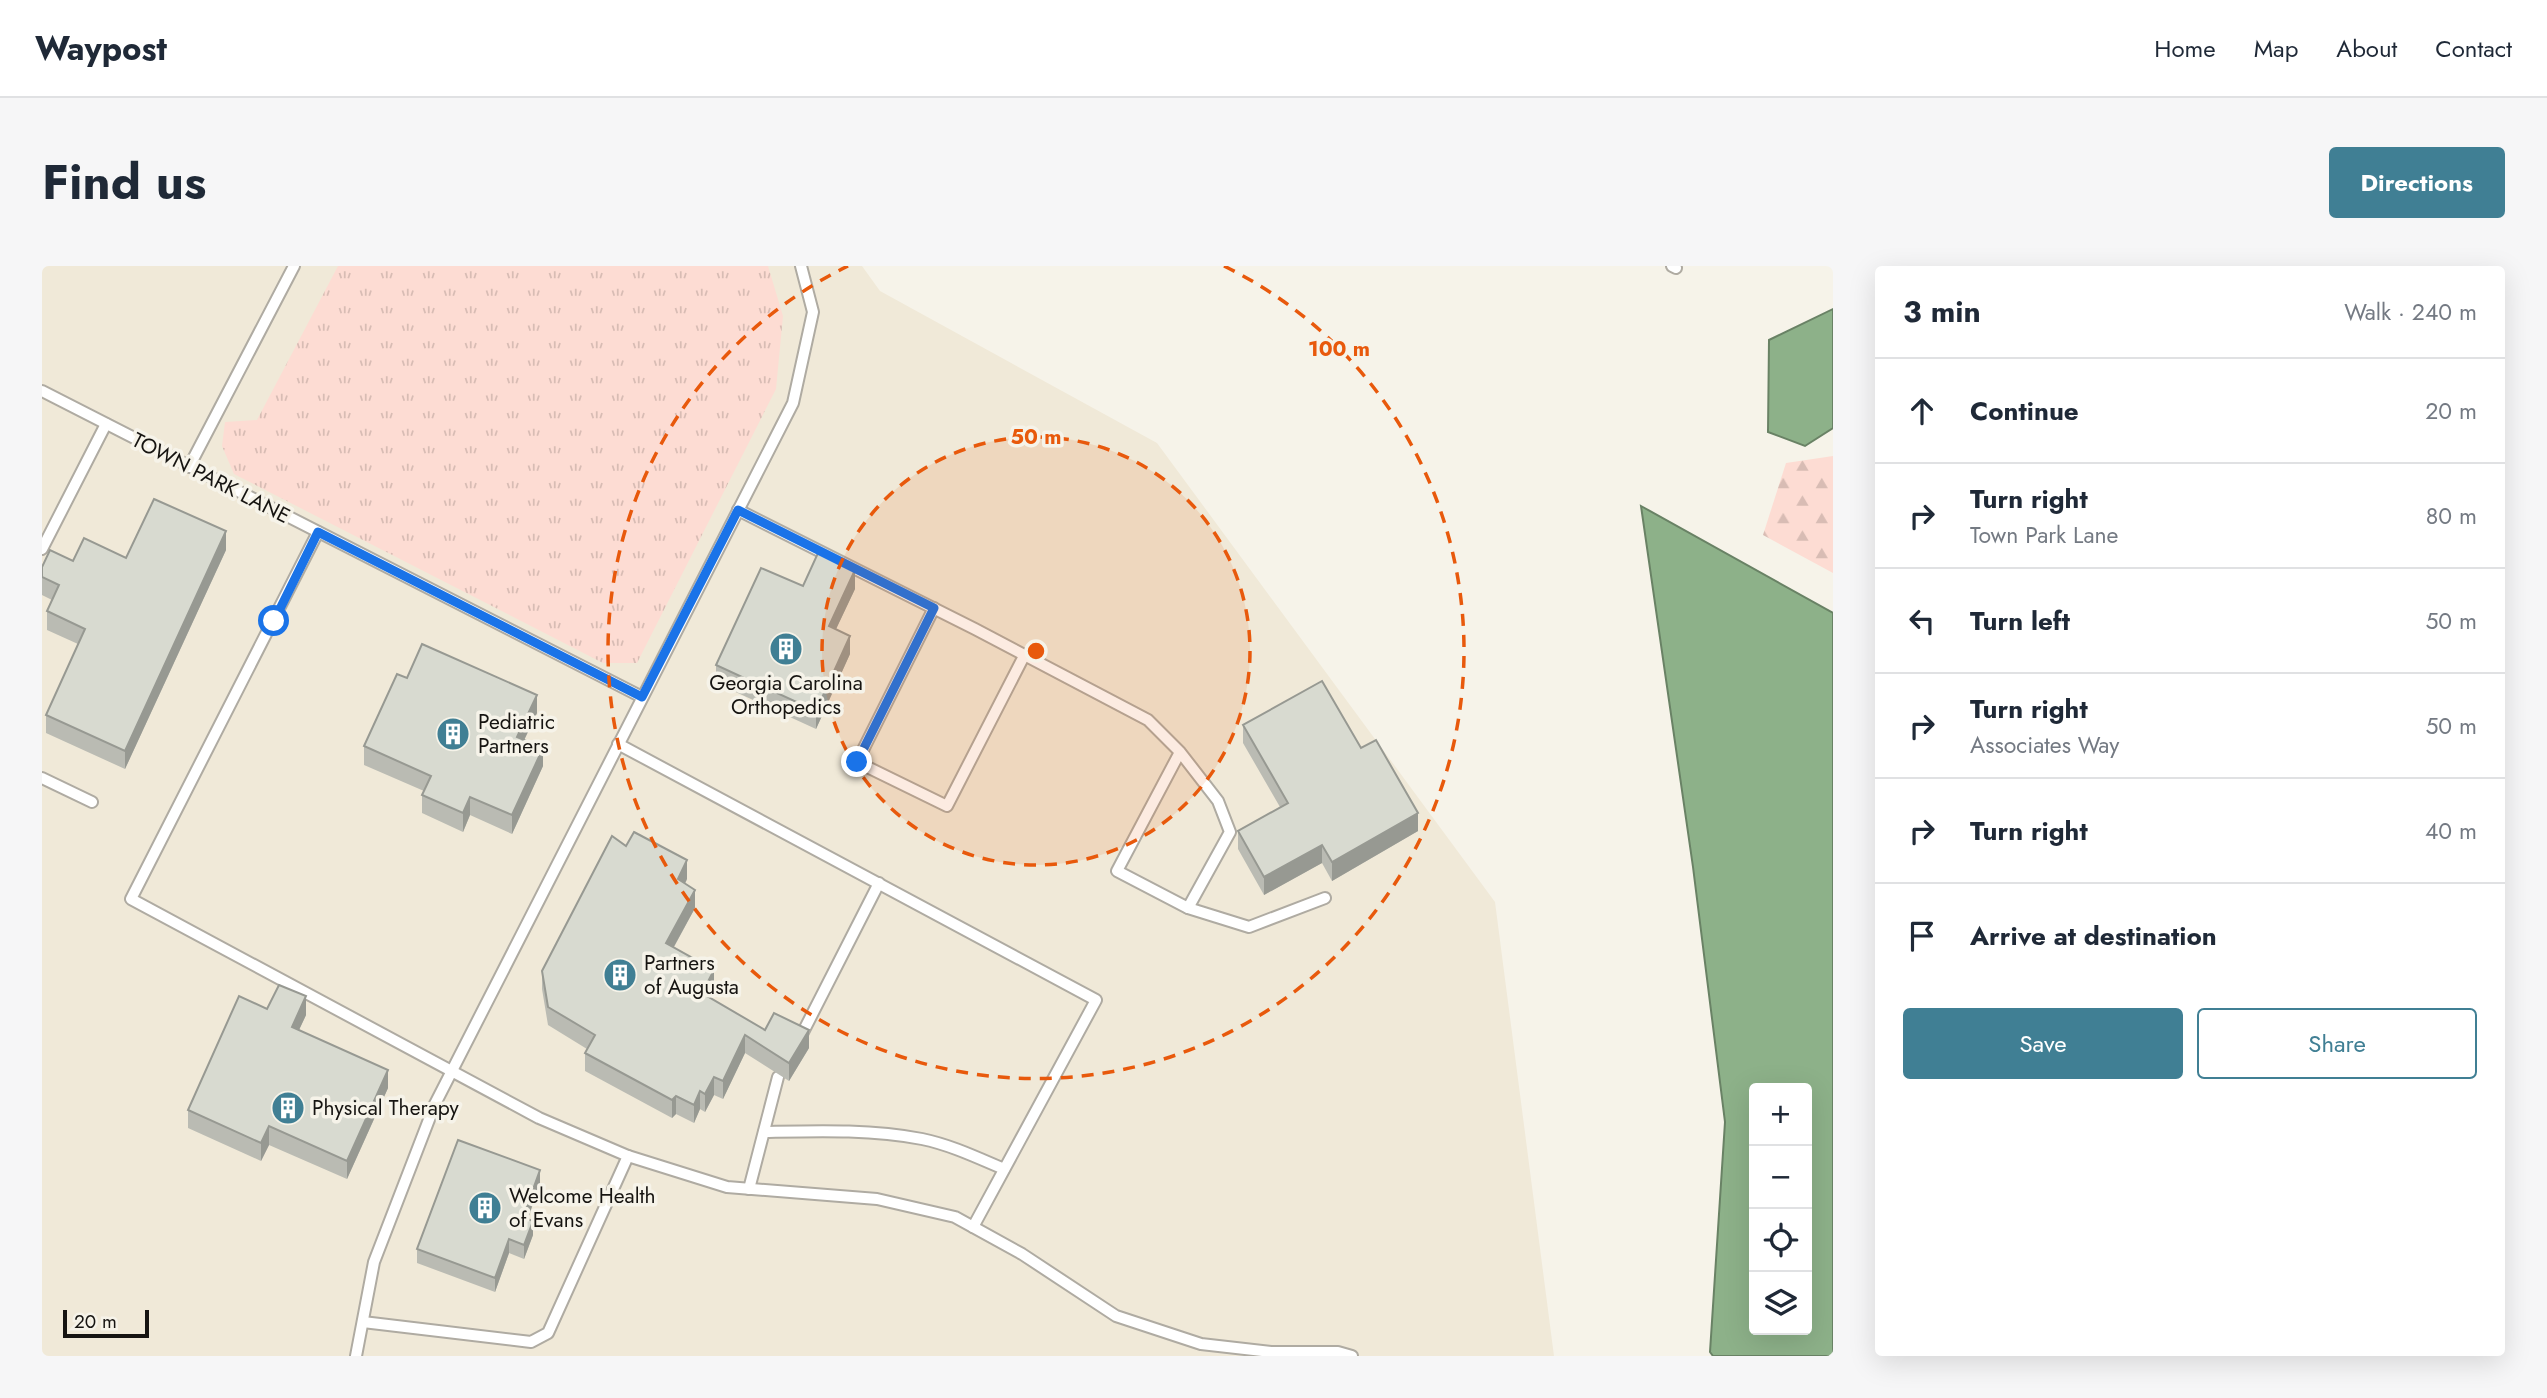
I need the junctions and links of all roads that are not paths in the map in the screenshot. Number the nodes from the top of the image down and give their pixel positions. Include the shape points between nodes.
1 (294, 266) edge
2 (801, 266) edge
3 (42, 391) edge
4 (106, 424) junction
5 (189, 467) junction
6 (738, 510) junction
7 (318, 532) junction
8 (42, 550) edge
9 (934, 608) junction
10 (1024, 656) junction
11 (642, 697) junction
12 (618, 744) junction
13 (1180, 752) junction
14 (42, 778) edge
15 (92, 802) dead end
16 (878, 883) junction
17 (1325, 898) dead end
18 (1188, 908) junction
19 (798, 1041) edge
20 (453, 1069) junction
21 (778, 1077) edge
22 (764, 1132) junction
23 (628, 1156) junction
24 (1004, 1169) junction
25 (749, 1189) junction
26 (973, 1227) junction
27 (363, 1322) junction
28 (356, 1356) edge
29 (1352, 1356) edge

1 - 5 lane
2 - 6 lane via 813,312 793,403
3 - 4 lane, TOWN PARK LANE
4 - 5 lane, TOWN PARK LANE
4 - 8 lane
5 - 7 lane, TOWN PARK LANE
6 - 9 lane
6 - 11 lane
7 - 11 lane, TOWN PARK LANE
7 - 20 lane via 131,899
9 - 10 lane
9 - 10 lane via 857,762 947,807
10 - 13 lane via 1148,720
11 - 12 lane
12 - 16 lane
12 - 20 lane
13 - 18 lane via 1218,801 1230,832
13 - 18 lane via 1117,871
14 - 15 lane
16 - 19 lane
16 - 24 lane via 1096,1000
17 - 18 lane via 1249,926
20 - 23 lane via 539,1118
20 - 27 lane via 374,1262
21 - 22 lane
22 - 24 lane via 827,1131 924,1140
22 - 25 lane
23 - 25 lane via 727,1187
23 - 27 lane via 548,1333 531,1342
24 - 26 lane
25 - 26 lane via 877,1199 955,1217
26 - 29 lane via 1116,1315 1201,1344
27 - 28 lane

